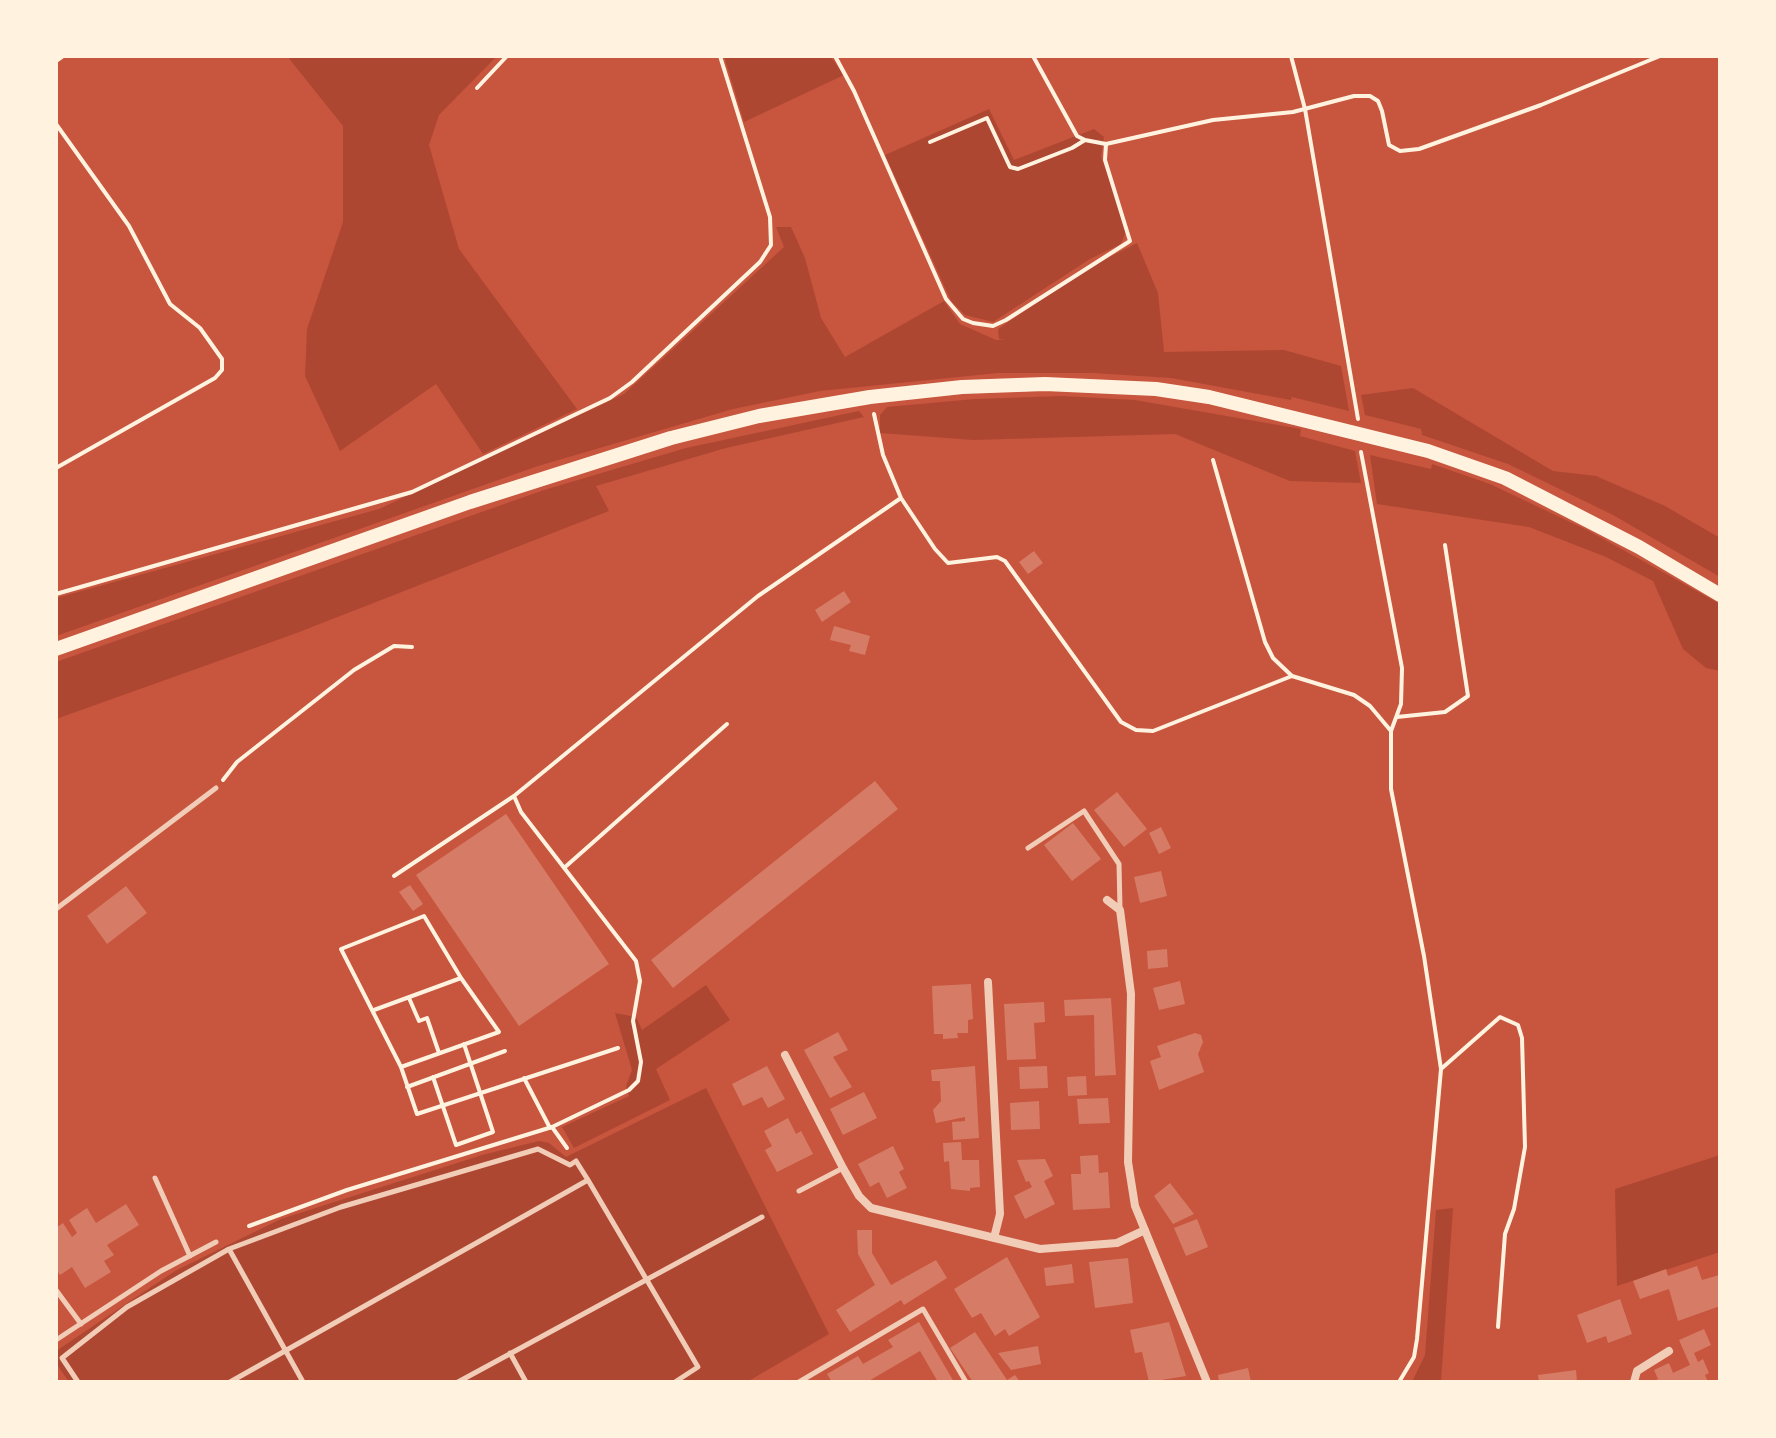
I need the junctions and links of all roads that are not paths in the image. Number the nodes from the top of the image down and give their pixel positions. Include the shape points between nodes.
1 (1720, 595) edge
2 (56, 649) edge
3 (216, 788) road end
4 (1028, 848) dead end
5 (1107, 900) dead end
6 (56, 909) edge
7 (1120, 910) junction
8 (988, 982) dead end
9 (785, 1055) dead end
10 (570, 1153) road end
11 (576, 1161) junction
12 (843, 1168) junction
13 (155, 1178) dead end
14 (588, 1180) junction
15 (799, 1191) dead end
16 (762, 1217) dead end
17 (1145, 1230) junction
18 (994, 1238) junction
19 (216, 1242) dead end
20 (229, 1249) junction
21 (190, 1256) junction
22 (646, 1280) junction
23 (56, 1290) edge
24 (81, 1324) junction
25 (56, 1340) edge
26 (286, 1350) junction
27 (1669, 1351) dead end
28 (510, 1353) junction
29 (78, 1382) edge
30 (230, 1382) edge
31 (303, 1382) edge
32 (458, 1382) edge
33 (526, 1382) edge
34 (675, 1382) edge
35 (799, 1382) edge
36 (966, 1382) edge
37 (1207, 1382) edge
38 (1634, 1382) edge

1 - 2 main road via 1505,478 1428,451 1286,413 1156,389 1045,384 870,397 759,416 565,470
3 - 6 lane
4 - 7 lane via 1084,811 1119,864
5 - 7 street
7 - 17 street via 1131,994 1128,1162
8 - 18 street via 1000,1214
9 - 12 street
10 - 11 lane
11 - 14 lane
11 - 20 lane via 570,1165 538,1149 341,1207
12 - 15 lane
12 - 18 street via 871,1208
13 - 21 lane
14 - 22 lane
14 - 26 lane
16 - 22 lane
17 - 18 street via 1117,1243 1072,1248 1040,1249
17 - 37 street
19 - 21 lane
20 - 26 lane
20 - 29 lane via 127,1307 62,1358
21 - 24 lane
22 - 28 lane
22 - 34 lane via 698,1367
23 - 24 lane
24 - 25 lane
26 - 30 lane
26 - 31 lane
27 - 38 street via 1637,1371
28 - 32 lane
28 - 33 lane
35 - 36 lane via 923,1309

